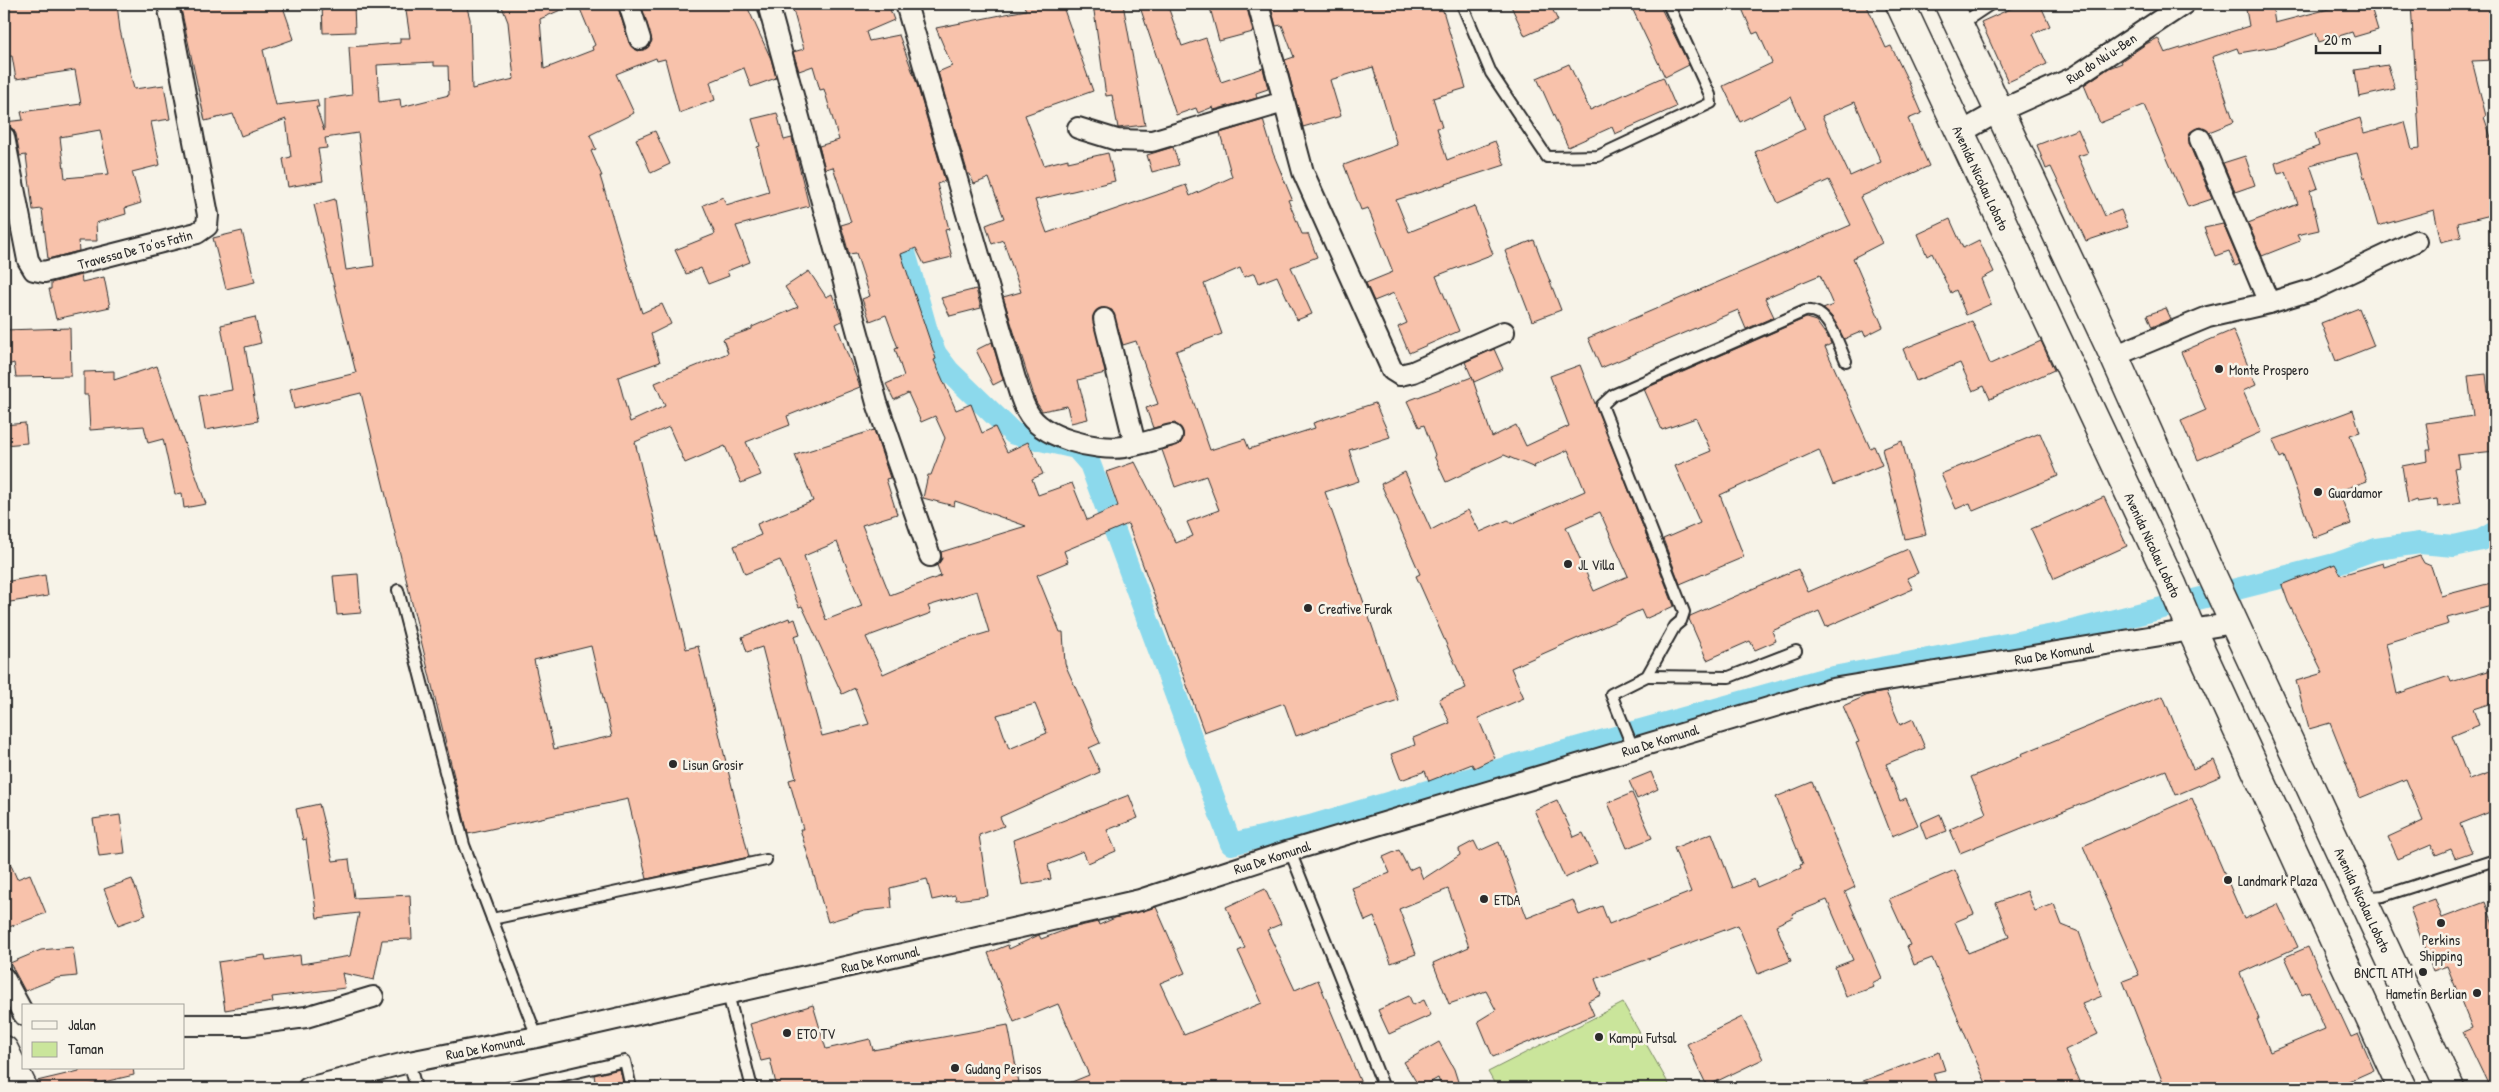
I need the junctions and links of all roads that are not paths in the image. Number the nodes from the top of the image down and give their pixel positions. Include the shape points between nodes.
1 (168, 4) edge
2 (629, 4) edge
3 (768, 4) edge
4 (906, 4) edge
5 (1258, 4) edge
6 (1462, 4) edge
7 (1668, 4) edge
8 (1900, 4) edge
9 (1991, 4) edge
10 (2184, 4) edge
11 (1954, 15) edge
12 (640, 40) dead end
13 (1284, 102) junction
14 (1999, 111) junction
15 (1078, 128) dead end
16 (1960, 134) junction
17 (4, 137) edge
18 (2200, 139) dead end
19 (2416, 241) dead end
20 (2269, 303) junction
21 (1104, 319) dead end
22 (1504, 332) dead end
23 (2114, 356) junction
24 (1846, 361) dead end
25 (1172, 435) dead end
26 (1135, 444) junction
27 (930, 556) dead end
28 (398, 590) dead end
29 (2234, 623) junction
30 (2189, 626) junction
31 (1796, 651) dead end
32 (1647, 676) junction
33 (1633, 748) junction
34 (1290, 851) junction
35 (766, 860) dead end
36 (2495, 860) edge
37 (2362, 898) junction
38 (492, 919) junction
39 (4, 978) edge
40 (728, 994) junction
41 (373, 998) dead end
42 (22, 1011) edge
43 (185, 1025) edge
44 (537, 1037) junction
45 (4, 1050) edge
46 (408, 1062) junction
47 (23, 1088) edge
48 (308, 1088) edge
49 (416, 1088) edge
50 (508, 1088) edge
51 (631, 1088) edge
52 (752, 1088) edge
53 (1384, 1088) edge
54 (2402, 1088) edge
55 (2450, 1088) edge

1 - 17 street, Travessa De To’os Fatin via 208,215 206,226 197,233 44,272 34,270 28,260
2 - 12 street
3 - 27 street via 877,403
4 - 26 street via 1027,413 1045,430 1071,441 1097,447
5 - 13 street
6 - 7 lane via 1491,73 1547,157 1580,158 1598,156 1711,103
8 - 16 main road, Avenida Nicolau Lobato
9 - 11 lane
10 - 14 street, Rua do Nu'u-Ben via 2073,78
11 - 14 main road, Avenida Nicolau Lobato
13 - 15 street via 1152,141 1117,140
13 - 22 street via 1304,172 1392,370 1400,375 1413,372
14 - 16 street, Rua do Nu'u-Ben
14 - 23 main road, Avenida Nicolau Lobato
16 - 30 main road, Avenida Nicolau Lobato
18 - 20 street
19 - 20 street via 2315,289
20 - 23 street via 2189,324
21 - 26 street
23 - 29 main road, Avenida Nicolau Lobato
24 - 32 lane via 1824,315 1815,310 1805,311 1606,400 1602,405 1684,612
25 - 26 street
28 - 38 lane via 464,845
29 - 30 street, Rua De Komunal
29 - 37 main road, Avenida Nicolau Lobato
30 - 33 street, Rua De Komunal via 1832,689
30 - 54 main road, Avenida Nicolau Lobato
31 - 32 lane via 1729,677
32 - 33 lane via 1611,694
33 - 34 street, Rua De Komunal
34 - 40 street, Rua De Komunal via 1140,900
34 - 53 lane
35 - 38 lane
36 - 37 lane via 2383,896
37 - 55 main road, Avenida Nicolau Lobato
38 - 44 lane
39 - 42 street
40 - 44 street, Rua De Komunal
40 - 52 lane
41 - 43 street via 306,1017 246,1025
44 - 46 street, Rua De Komunal
45 - 47 main road
46 - 48 street, Rua De Komunal
46 - 49 lane
50 - 51 lane via 625,1061

